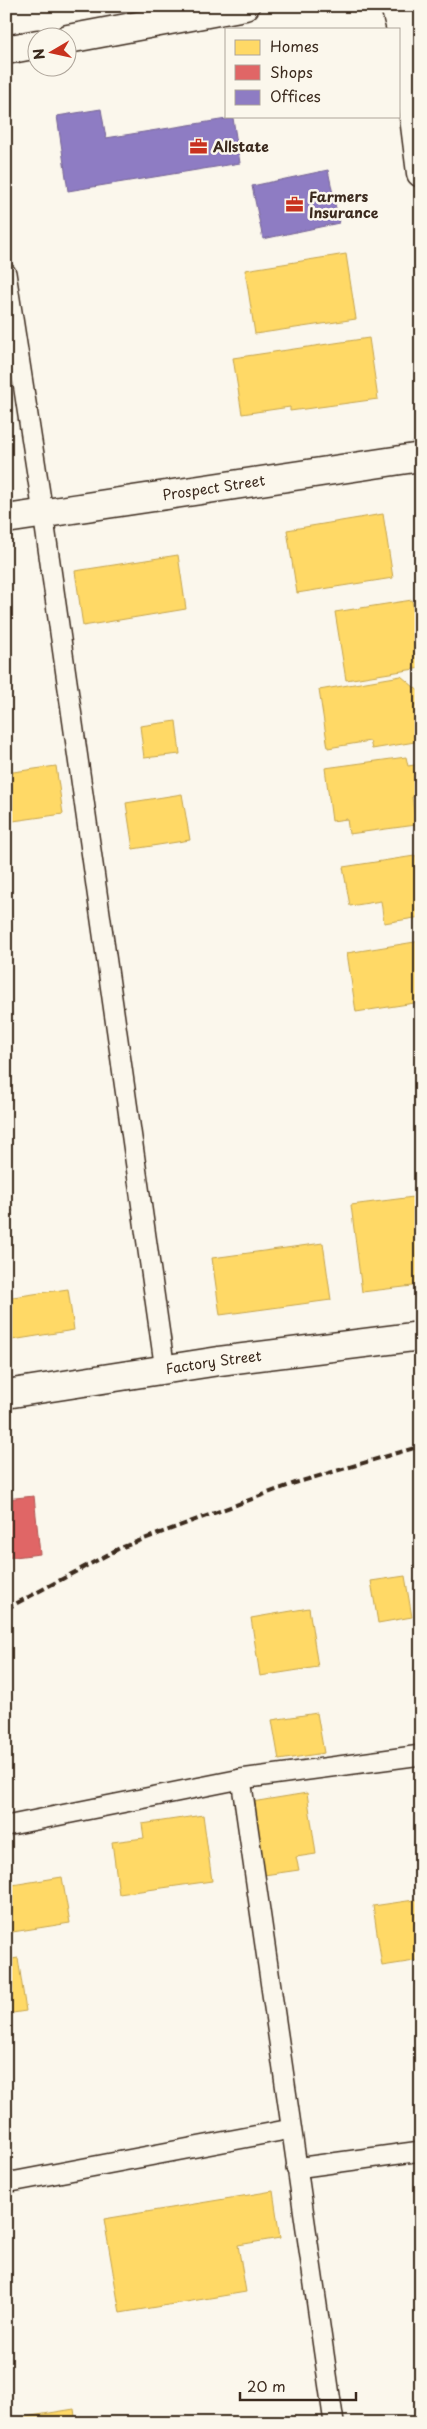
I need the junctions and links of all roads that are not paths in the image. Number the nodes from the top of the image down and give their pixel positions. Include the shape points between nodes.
1 (245, 6) edge
2 (395, 6) edge
3 (413, 6) edge
4 (421, 17) edge
5 (78, 37) edge
6 (28, 46) edge
7 (6, 50) edge
8 (421, 173) edge
9 (6, 273) edge
10 (421, 457) edge
11 (43, 513) junction
12 (6, 519) edge
13 (421, 1336) edge
14 (165, 1370) junction
15 (6, 1394) edge
16 (421, 1755) edge
17 (241, 1779) junction
18 (6, 1826) edge
19 (290, 2129) junction
20 (421, 2151) edge
21 (296, 2168) junction
22 (6, 2183) edge
23 (334, 2423) edge

1 - 5 main road
2 - 8 main road via 404,45
3 - 4 main road
6 - 7 main road
9 - 11 lane
10 - 11 main road, Prospect Street
11 - 12 main road, Prospect Street
11 - 14 lane
13 - 14 main road, Factory Street
14 - 15 main road, Factory Street
16 - 17 lane
17 - 18 lane
17 - 19 lane
19 - 21 lane
19 - 22 lane
20 - 21 lane
21 - 23 lane

